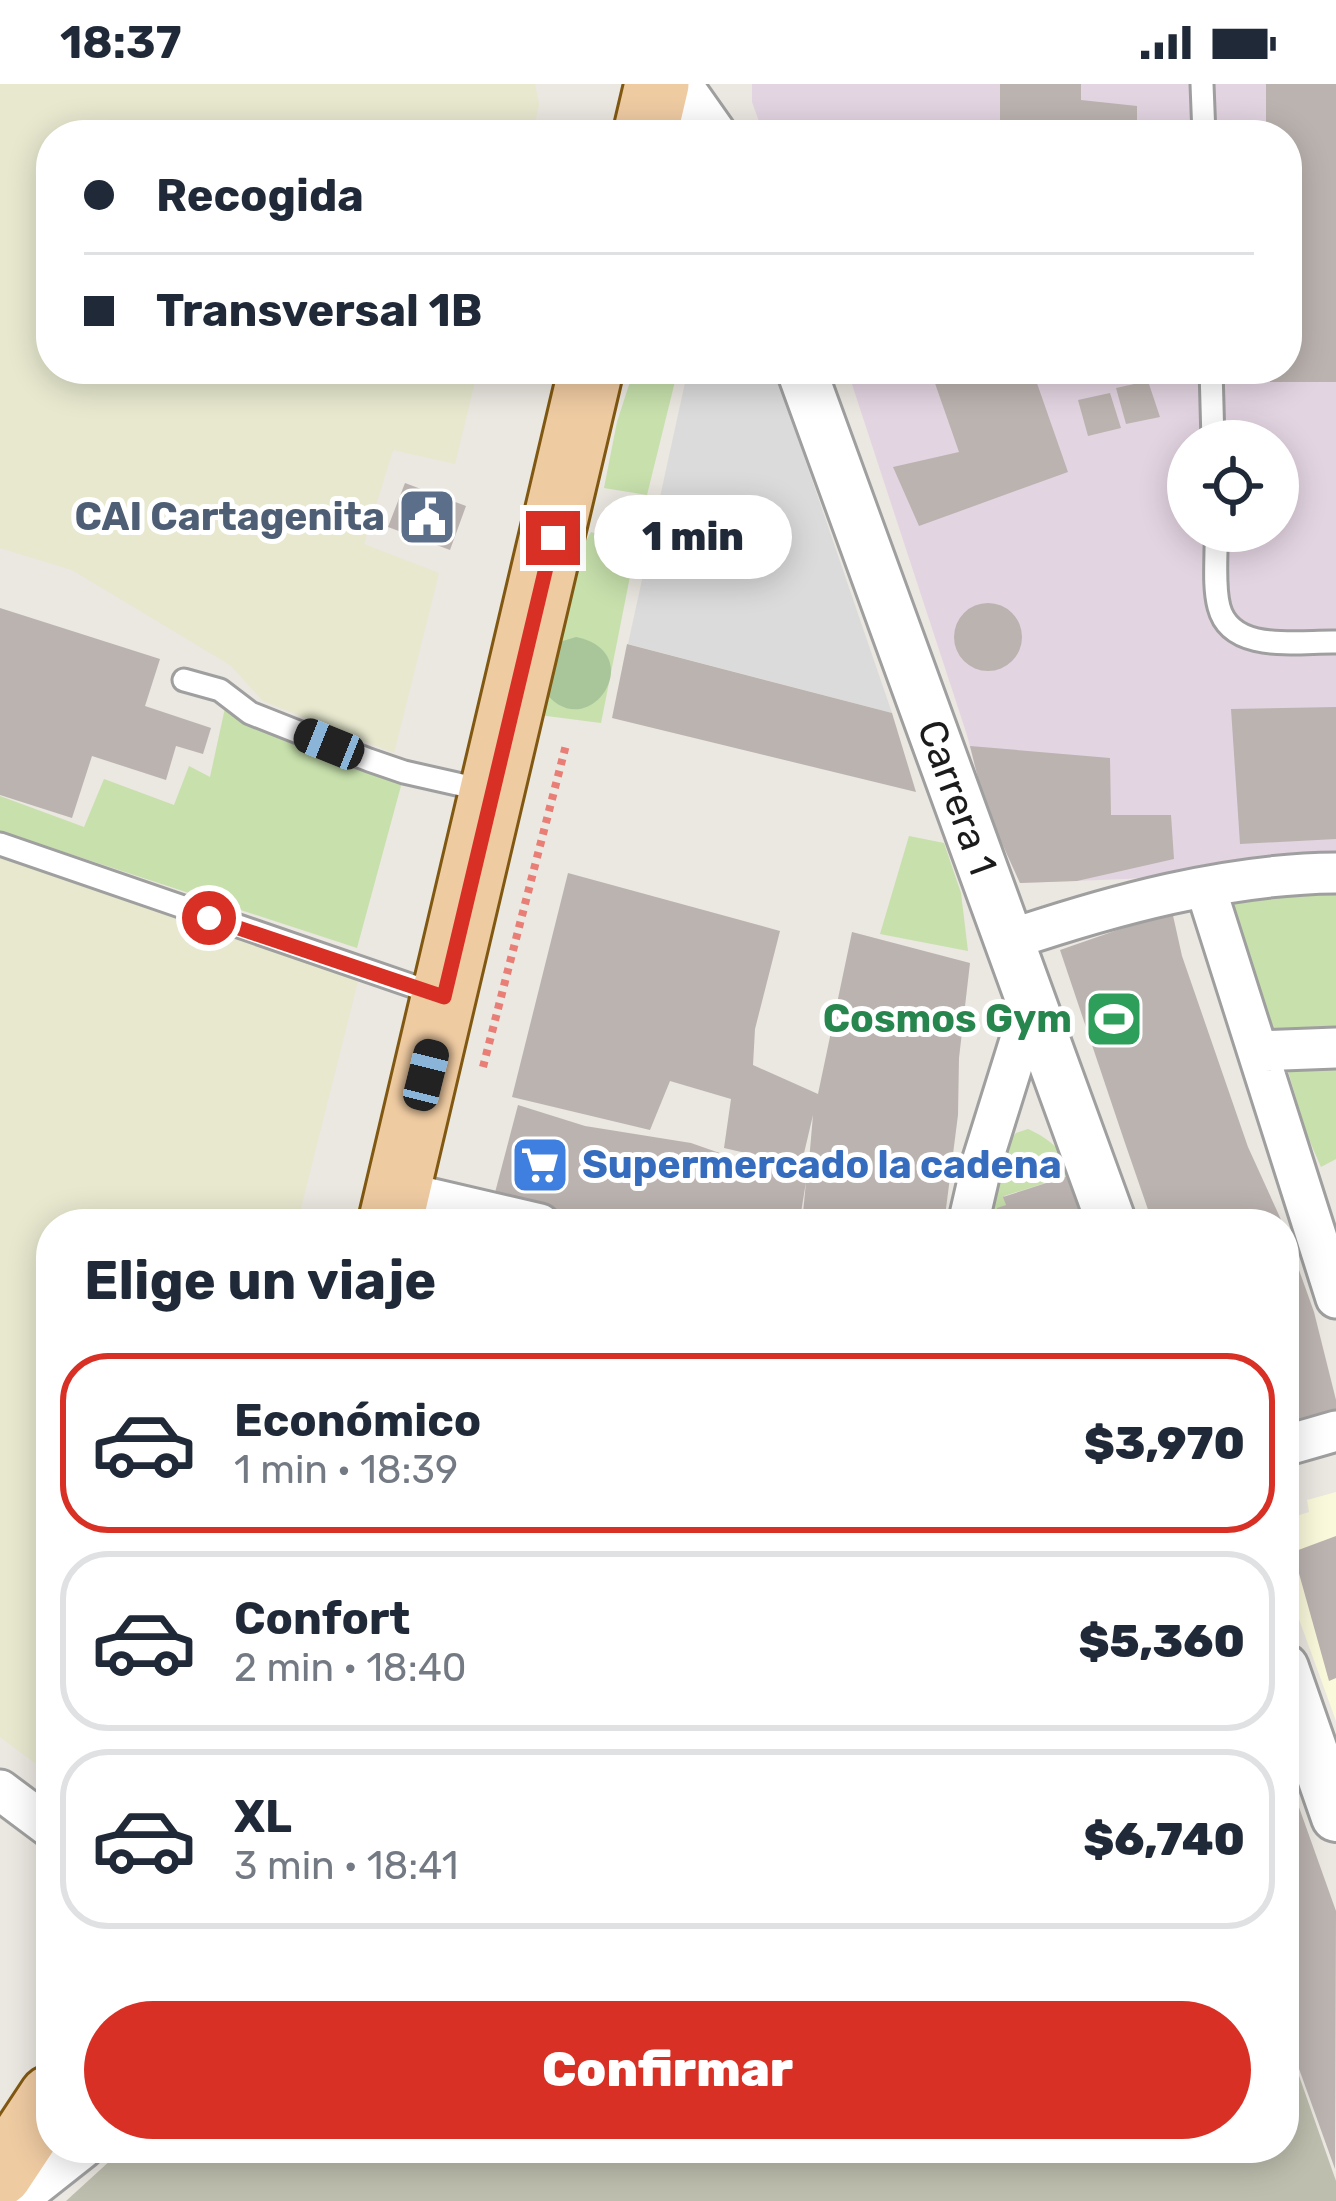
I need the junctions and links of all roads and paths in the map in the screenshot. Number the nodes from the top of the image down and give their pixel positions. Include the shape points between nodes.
1 (657, 84) edge
2 (676, 84) edge
3 (1202, 84) edge
4 (649, 120) edge
5 (701, 120) edge
6 (1203, 120) edge
7 (588, 384) edge
8 (806, 384) edge
9 (1211, 384) edge
10 (1212, 420) edge
11 (1217, 552) edge
12 (1336, 642) edge
13 (184, 680) dead end
14 (566, 746) dead end
15 (494, 793) junction
16 (0, 844) edge
17 (1336, 873) edge
18 (1205, 889) junction
19 (1009, 940) junction
20 (444, 997) junction
21 (1032, 1002) junction
22 (1336, 1048) edge
23 (1258, 1051) junction
24 (477, 1088) dead end
25 (394, 1207) edge
26 (971, 1209) edge
27 (1107, 1209) edge
28 (1324, 1221) edge
29 (1336, 1298) edge
30 (1336, 1430) edge
31 (1299, 1441) edge
32 (1299, 1712) edge
33 (0, 1790) edge
34 (36, 1817) edge
35 (1336, 1817) edge
36 (36, 2120) edge
37 (64, 2163) edge
38 (0, 2174) edge
39 (16, 2201) edge

1 - 4 main road
2 - 5 street
3 - 6 lane
7 - 15 main road
8 - 19 street, Carrera 1
9 - 10 lane
11 - 12 lane via 1218,607 1228,626 1247,639
13 - 15 lane via 369,760
14 - 24 path
15 - 20 main road
16 - 20 lane
17 - 18 street
18 - 19 street
18 - 23 street
19 - 21 street, Carrera 1
20 - 25 main road
21 - 26 street
21 - 27 street, Carrera 1
22 - 23 street
23 - 28 street
28 - 29 street
30 - 31 street
32 - 35 street
33 - 34 street
36 - 38 main road
37 - 39 street

